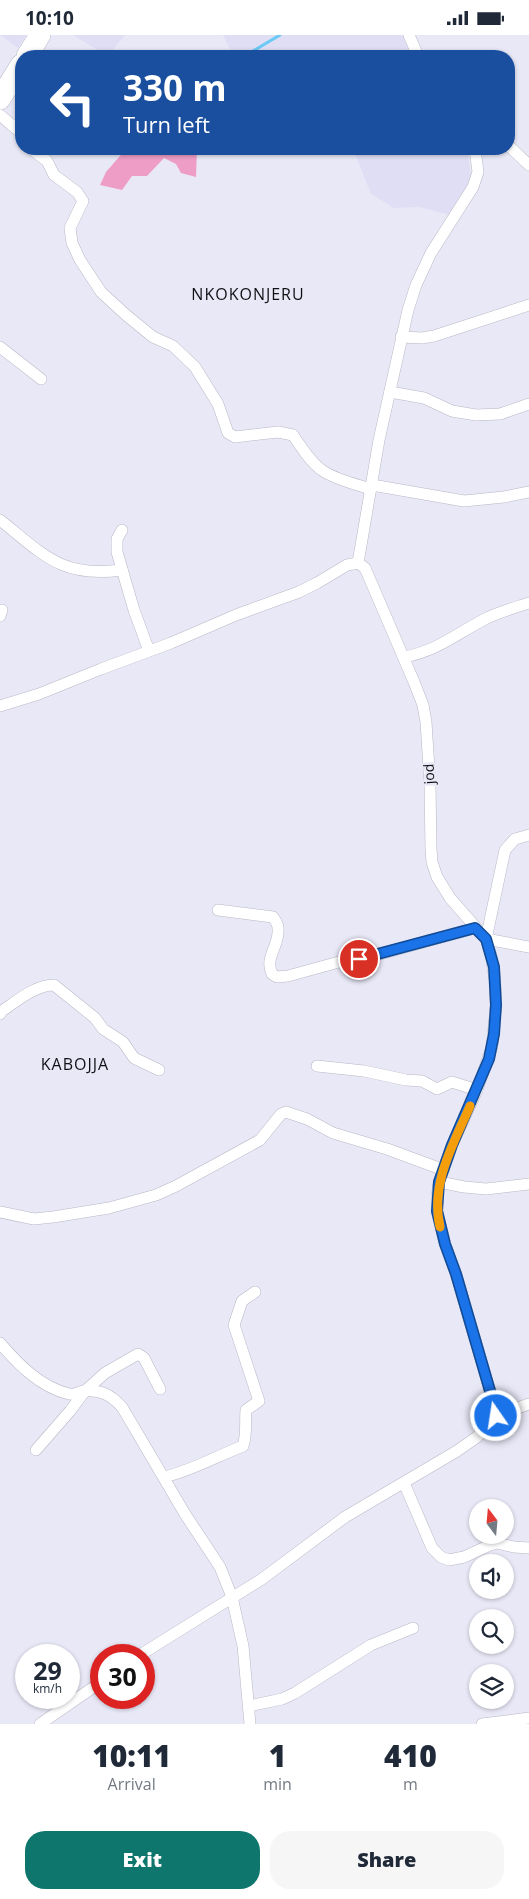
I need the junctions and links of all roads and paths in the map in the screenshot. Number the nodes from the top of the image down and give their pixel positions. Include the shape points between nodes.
1 (40, 35) edge
2 (409, 35) edge
3 (31, 50) edge
4 (415, 50) edge
5 (15, 75) edge
6 (0, 99) edge
7 (0, 115) edge
8 (0, 124) edge
9 (15, 128) edge
10 (15, 136) edge
11 (515, 152) edge
12 (39, 155) edge
13 (48, 155) edge
14 (476, 155) edge
15 (529, 165) edge
16 (109, 290) dead end
17 (529, 305) edge
18 (401, 337) junction
19 (0, 347) edge
20 (41, 379) dead end
21 (390, 392) junction
22 (529, 404) edge
23 (371, 487) junction
24 (529, 492) edge
25 (0, 520) edge
26 (122, 530) dead end
27 (358, 563) junction
28 (122, 570) junction
29 (529, 604) edge
30 (149, 651) junction
31 (404, 657) junction
32 (0, 706) edge
33 (529, 835) edge
34 (218, 911) dead end
35 (475, 928) junction
36 (486, 939) junction
37 (529, 947) edge
38 (0, 1014) edge
39 (317, 1066) dead end
40 (158, 1070) dead end
41 (477, 1090) junction
42 (444, 1170) junction
43 (439, 1182) junction
44 (529, 1184) edge
45 (0, 1212) edge
46 (255, 1292) dead end
47 (0, 1343) edge
48 (160, 1389) dead end
49 (85, 1391) junction
50 (529, 1404) edge
51 (496, 1416) junction
52 (36, 1450) dead end
53 (164, 1477) junction
54 (404, 1483) junction
55 (529, 1548) edge
56 (232, 1597) junction
57 (412, 1628) dead end
58 (155, 1646) edge
59 (90, 1690) edge
60 (249, 1706) junction
61 (529, 1718) edge
62 (40, 1724) edge
63 (250, 1724) edge
64 (482, 1724) edge

1 - 3 highway
2 - 4 street
5 - 6 highway
7 - 9 street
8 - 10 street
11 - 15 street
12 - 23 street via 47,161 54,175 83,201 70,228 72,243 96,284 132,321 152,337 173,346 195,367 218,404 228,433 235,437 278,432 293,435 322,470 346,481
13 - 16 street via 52,166 86,195 75,234 85,262
14 - 18 street via 478,172 473,187 431,253 416,285
17 - 18 street via 434,336
18 - 21 street
19 - 20 street
21 - 22 street via 424,398 452,411 476,415 500,414
21 - 23 street
23 - 24 street via 464,501
23 - 27 street
25 - 28 street via 61,565 90,572
26 - 28 street via 117,547
27 - 30 street via 347,565 299,592
27 - 31 street, jod via 364,568
28 - 30 street
29 - 31 street via 501,612 429,650
30 - 32 street
31 - 35 street, jod via 426,722 432,862 450,898
33 - 36 street via 515,839 505,850
34 - 35 street via 274,917 278,928 269,963 272,974 277,977 369,957
35 - 36 street, jod
36 - 37 street
36 - 41 street via 494,967 496,1005 492,1047
38 - 40 street via 45,985 54,985 95,1018 103,1029 123,1042 134,1058
39 - 41 street via 422,1081 437,1089 452,1082
41 - 42 street
42 - 43 street
42 - 45 street via 333,1133 286,1112 260,1139 156,1195 109,1208 54,1217 34,1219
43 - 44 street via 486,1189
43 - 51 street via 437,1204 440,1224
46 - 53 street via 242,1301 234,1325 258,1401 246,1410 243,1446 183,1473
47 - 49 street via 19,1366 56,1389 71,1394
48 - 49 street via 144,1358 138,1354 105,1373
49 - 52 street
49 - 53 street via 98,1391 114,1398
50 - 51 street
51 - 54 street via 477,1437
53 - 56 street via 184,1514 220,1567
54 - 55 street via 432,1548 440,1557 449,1560 464,1557 493,1544
54 - 56 street via 344,1517 262,1579
56 - 58 street
56 - 60 street via 243,1646
57 - 60 street via 371,1645 295,1693
59 - 62 street
60 - 63 street
61 - 64 street

